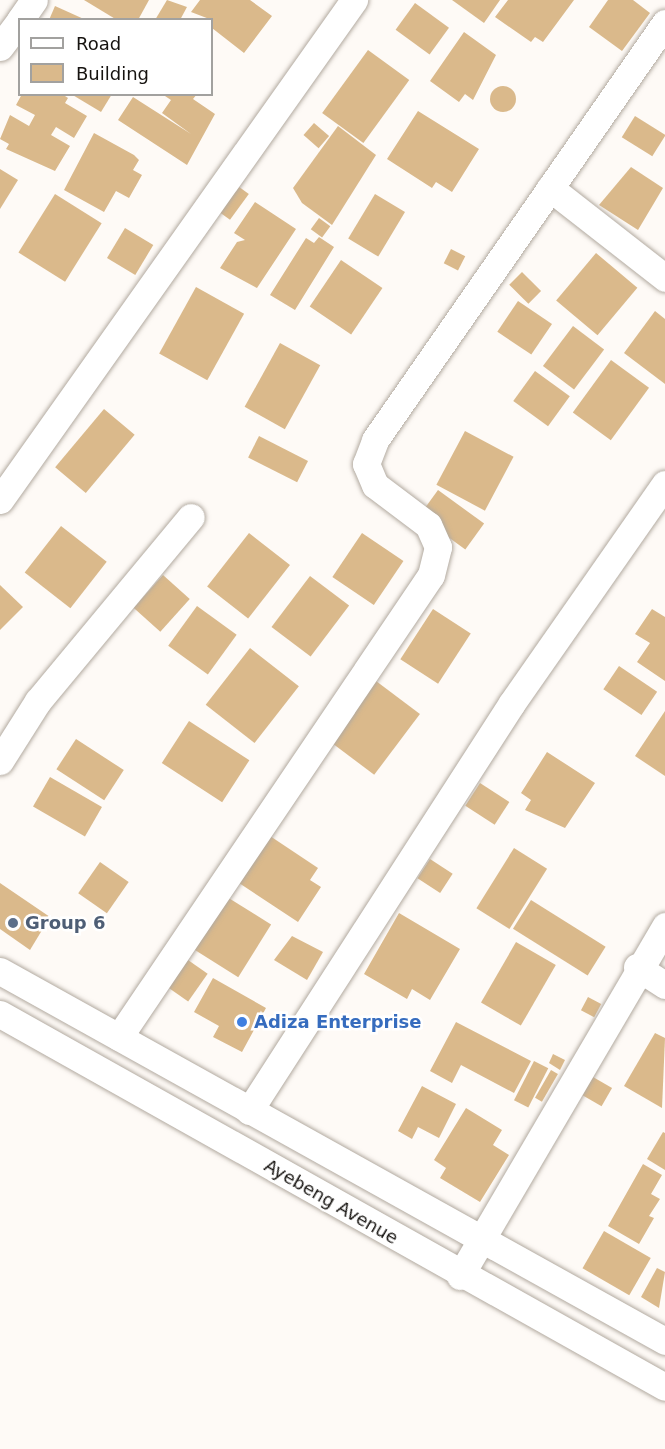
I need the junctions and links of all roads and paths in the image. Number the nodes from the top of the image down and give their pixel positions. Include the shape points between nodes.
1 (34, 0) edge
2 (354, 0) edge
3 (21, 18) edge
4 (18, 23) edge
5 (665, 23) edge
6 (0, 47) edge
7 (550, 188) junction
8 (665, 278) edge
9 (665, 484) edge
10 (0, 500) edge
11 (191, 517) dead end
12 (0, 761) edge
13 (665, 926) edge
14 (637, 967) junction
15 (0, 970) edge
16 (665, 985) edge
17 (0, 1014) edge
18 (119, 1037) junction
19 (249, 1112) junction
20 (479, 1242) junction
21 (460, 1276) junction
22 (665, 1341) edge
23 (665, 1387) edge

1 - 3 street
2 - 10 street
4 - 6 street
5 - 7 street
7 - 8 street
7 - 18 street via 375,440 366,464 375,485 428,525 438,547 431,575
9 - 19 street via 512,703
11 - 12 street via 38,701
13 - 14 street
14 - 16 street
14 - 20 street
15 - 18 street, Ayebeng Avenue
17 - 21 street, Ayebeng Avenue
18 - 19 street, Ayebeng Avenue
19 - 20 street, Ayebeng Avenue
20 - 21 street
20 - 22 street, Ayebeng Avenue
21 - 23 street, Ayebeng Avenue

